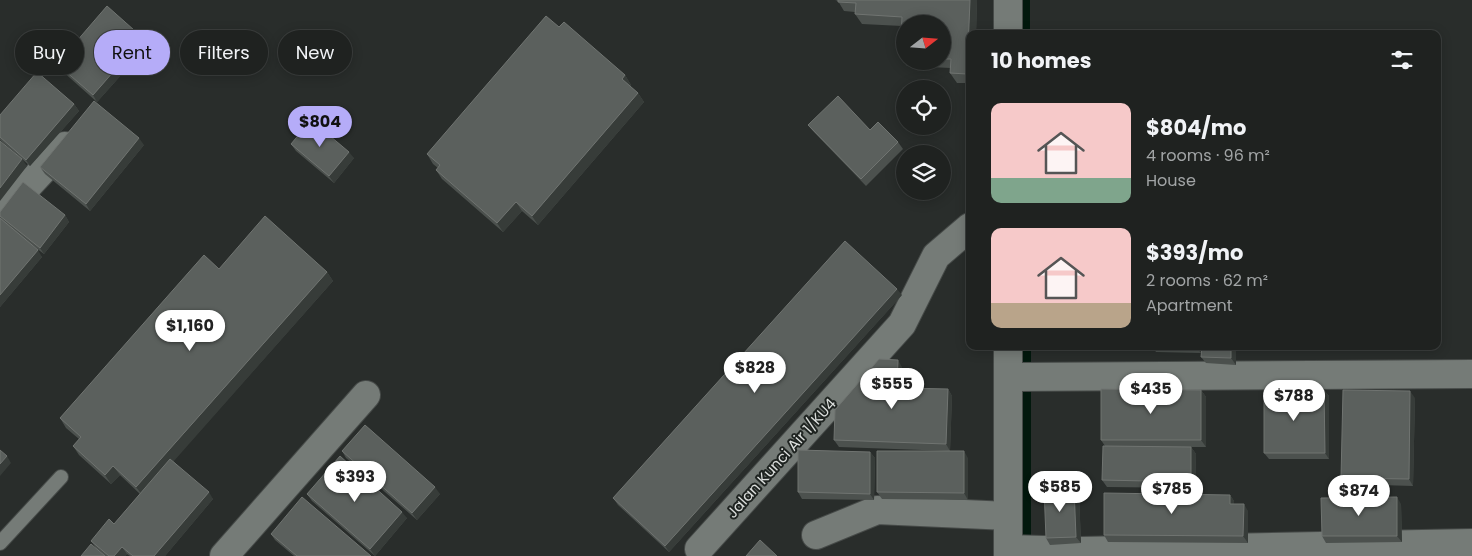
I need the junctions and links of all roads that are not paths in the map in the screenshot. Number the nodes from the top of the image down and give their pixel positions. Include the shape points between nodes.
1 (1008, 0) edge
2 (1008, 30) edge
3 (65, 146) edge
4 (0, 216) edge
5 (966, 230) edge
6 (1010, 350) edge
7 (1472, 374) edge
8 (1021, 377) junction
9 (366, 395) dead end
10 (61, 477) dead end
11 (1008, 516) junction
12 (816, 535) dead end
13 (0, 543) edge
14 (1472, 543) edge
15 (699, 549) dead end
16 (1018, 551) edge
17 (224, 556) edge

1 - 2 street
3 - 4 street
5 - 15 street, Jalan Kunci Air 1/KU4 via 936,256 902,324
6 - 8 street
7 - 8 street
8 - 11 street
9 - 17 street
10 - 13 lane
11 - 12 street via 877,510
11 - 16 street
14 - 16 street

